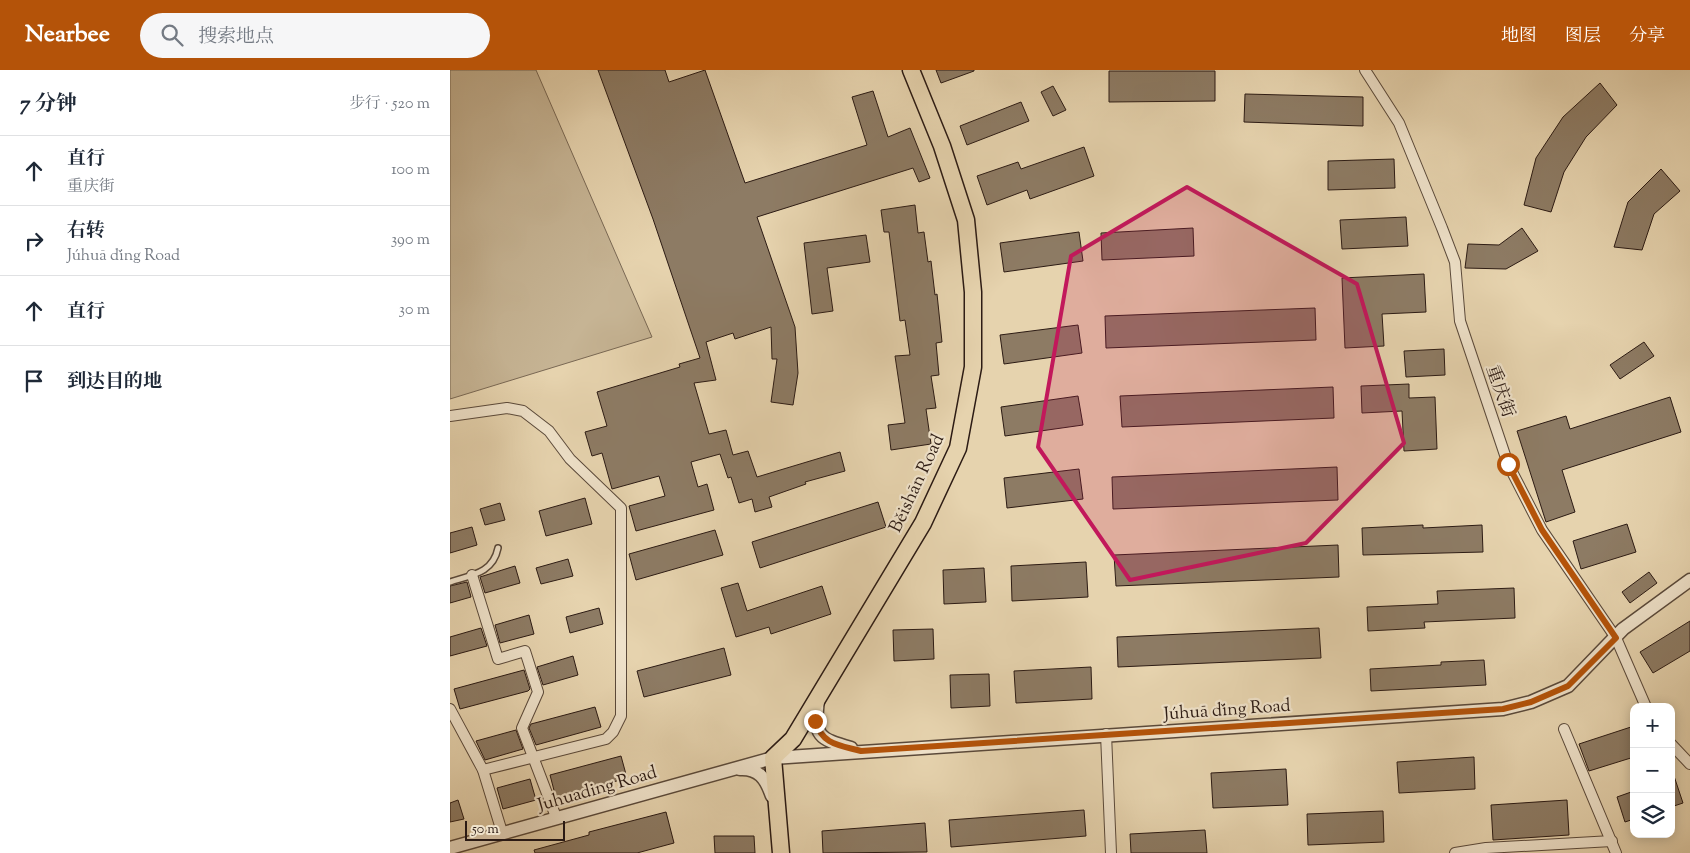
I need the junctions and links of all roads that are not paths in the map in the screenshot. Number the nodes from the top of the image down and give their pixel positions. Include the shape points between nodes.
1 (911, 70) edge
2 (1365, 70) edge
3 (450, 416) edge
4 (498, 548) dead end
5 (472, 575) junction
6 (1690, 580) edge
7 (450, 582) edge
8 (1616, 638) junction
9 (819, 696) junction
10 (1644, 703) edge
11 (450, 708) edge
12 (1564, 729) dead end
13 (1106, 734) junction
14 (1675, 748) edge
15 (861, 751) junction
16 (534, 757) junction
17 (773, 758) junction
18 (1690, 764) edge
19 (484, 770) junction
20 (725, 770) junction
21 (778, 813) junction
22 (556, 817) junction
23 (502, 832) junction
24 (1612, 841) junction
25 (450, 848) edge
26 (781, 853) edge
27 (1111, 853) edge
28 (1455, 853) edge
29 (1616, 853) edge

1 - 9 main road, Běishān Road via 942,146 966,220 973,292 973,367 958,448 922,523
2 - 8 street, 重庆街 via 1399,123 1442,228 1454,262 1460,321 1508,464 1542,530
3 - 16 street via 506,408 523,412 549,431 570,459 621,508 621,716 606,739
4 - 5 lane via 496,560 490,567
5 - 7 lane
5 - 16 street via 498,659 525,651 538,692 522,728
6 - 8 street, Júhuā dǐng Road via 1623,629
8 - 10 street, 重庆街
8 - 13 street, Júhuā dǐng Road via 1568,686 1531,702 1503,709
9 - 15 street via 815,721 819,732 827,742
9 - 17 main road, Běishān Road via 793,739
11 - 19 street
12 - 24 street
13 - 15 street, Júhuā dǐng Road
13 - 27 street
14 - 18 street
15 - 17 street, Júhuā dǐng Road
16 - 19 street
16 - 22 street
17 - 20 street, Júhuā dǐng Road
17 - 21 main road
19 - 23 street
20 - 21 street via 750,768 758,773 766,780
20 - 22 street, Juhuading Road
21 - 26 main road
22 - 23 street, Juhuading Road
23 - 25 street, Juhuading Road
24 - 28 street via 1486,848
24 - 29 street

